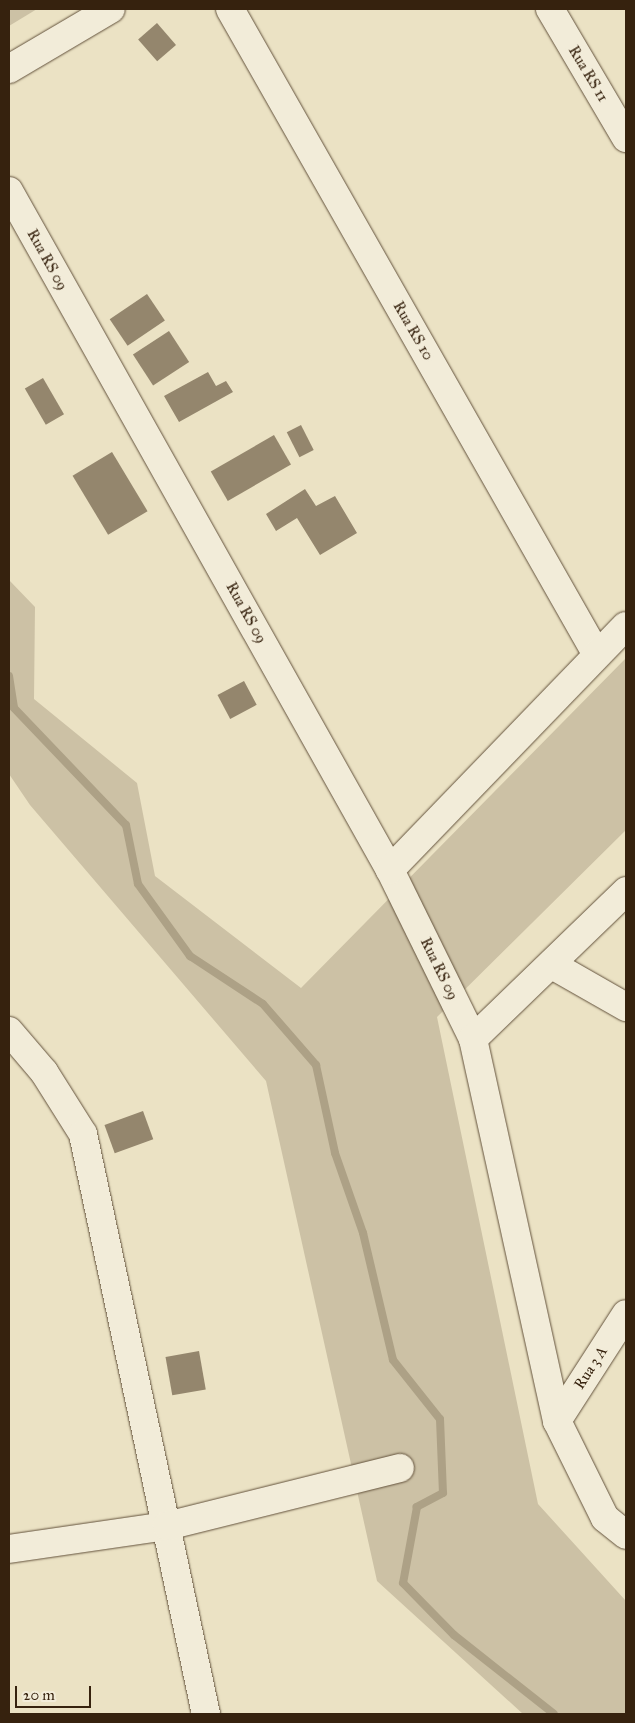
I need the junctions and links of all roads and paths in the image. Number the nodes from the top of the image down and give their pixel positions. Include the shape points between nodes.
1 (111, 9) edge
2 (230, 9) edge
3 (550, 9) edge
4 (9, 69) edge
5 (626, 138) edge
6 (9, 191) edge
7 (626, 626) edge
8 (596, 654) junction
9 (390, 870) junction
10 (626, 891) edge
11 (554, 966) junction
12 (626, 1007) edge
13 (9, 1031) edge
14 (473, 1039) junction
15 (626, 1314) edge
16 (557, 1421) junction
17 (400, 1468) dead end
18 (167, 1526) junction
19 (626, 1535) edge
20 (9, 1549) edge
21 (206, 1714) edge

1 - 4 street
2 - 8 street, Rua RS 10
3 - 5 street, Rua RS 11
6 - 9 street, Rua RS 09
7 - 8 street
8 - 9 street
9 - 14 street, Rua RS 09
10 - 11 street
11 - 12 street
11 - 14 street
13 - 18 street via 44,1072 83,1134
14 - 16 street, Rua RS 09
15 - 16 street, Rua 3 A
16 - 19 street, Rua RS 09 via 605,1518
17 - 18 street
18 - 20 street
18 - 21 street

